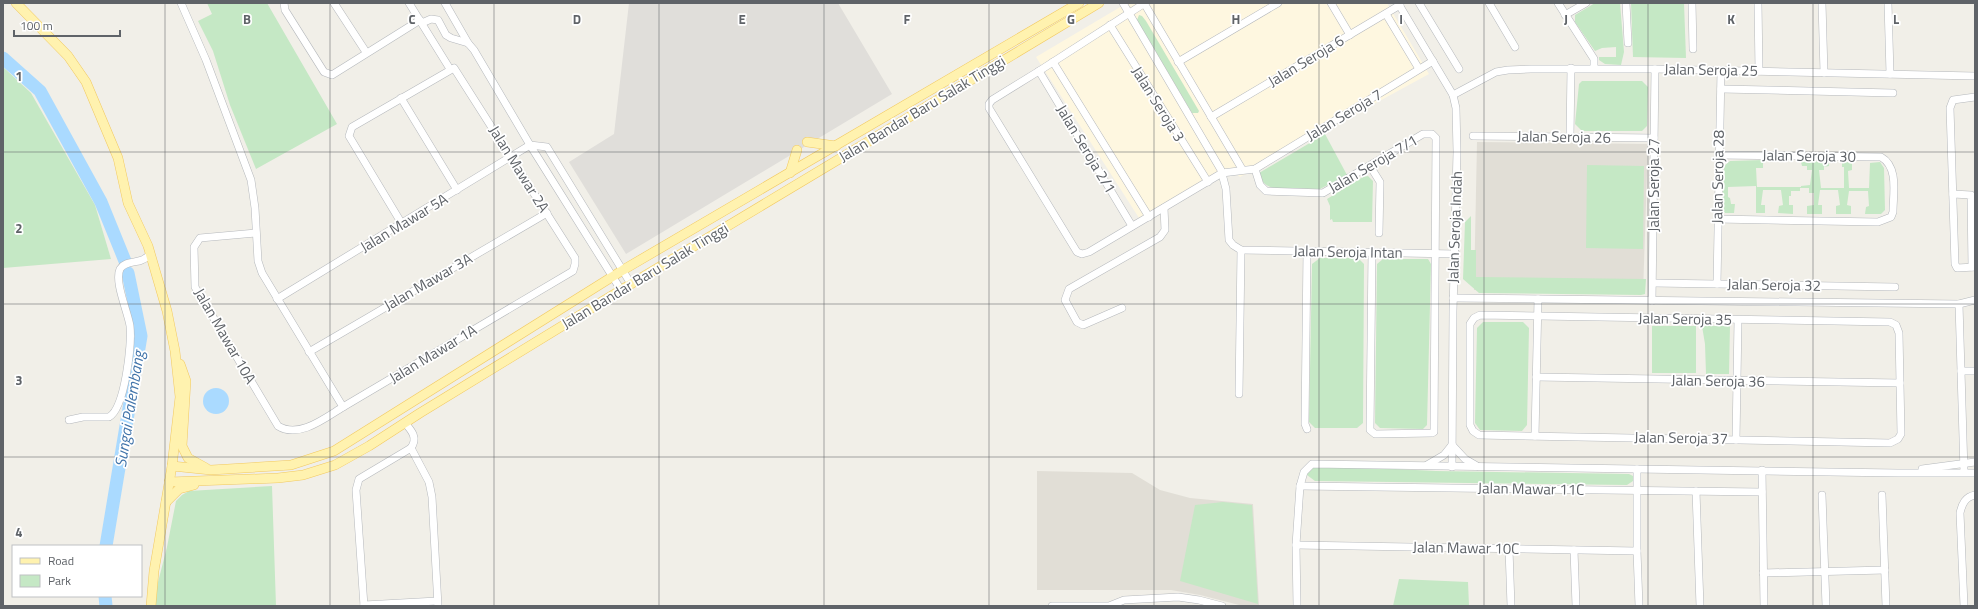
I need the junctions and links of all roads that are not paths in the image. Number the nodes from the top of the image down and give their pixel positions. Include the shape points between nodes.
1 (16, 3) edge
2 (181, 3) edge
3 (284, 3) edge
4 (334, 3) edge
5 (409, 3) edge
6 (446, 3) edge
7 (1073, 3) edge
8 (1079, 3) edge
9 (1099, 3) edge
10 (1123, 3) edge
11 (1144, 3) edge
12 (1278, 3) edge
13 (1331, 3) edge
14 (1419, 3) edge
15 (1489, 3) edge
16 (1558, 3) edge
17 (1586, 3) edge
18 (1626, 3) edge
19 (1692, 3) edge
20 (1758, 3) edge
21 (1822, 3) edge
22 (1888, 3) edge
23 (1399, 4) edge
24 (1129, 13) junction
25 (1386, 14) junction
26 (1058, 15) junction
27 (1565, 15) junction
28 (421, 22) junction
29 (1110, 25) junction
30 (1350, 35) junction
31 (468, 43) junction
32 (1628, 44) dead end
33 (1515, 47) dead end
34 (1693, 49) dead end
35 (366, 52) junction
36 (1433, 61) junction
37 (1053, 62) junction
38 (1178, 62) junction
39 (1572, 68) junction
40 (1594, 68) junction
41 (453, 69) junction
42 (1419, 69) junction
43 (1459, 69) dead end
44 (1655, 69) junction
45 (1721, 70) junction
46 (1039, 71) junction
47 (1759, 71) junction
48 (1824, 73) junction
49 (1890, 74) junction
50 (1975, 76) edge
51 (1721, 89) junction
52 (1894, 93) dead end
53 (1453, 95) junction
54 (1975, 97) edge
55 (401, 98) junction
56 (1211, 117) junction
57 (1474, 136) dead end
58 (1570, 137) junction
59 (1654, 138) junction
60 (807, 142) dead end
61 (530, 146) junction
62 (836, 146) junction
63 (797, 150) dead end
64 (1718, 155) junction
65 (512, 157) junction
66 (1370, 166) junction
67 (1242, 169) junction
68 (1255, 169) junction
69 (790, 173) junction
70 (1222, 173) junction
71 (1208, 182) junction
72 (457, 190) junction
73 (1953, 194) junction
74 (1164, 208) junction
75 (547, 213) junction
76 (1149, 217) junction
77 (1717, 219) junction
78 (402, 224) junction
79 (1132, 226) junction
80 (256, 233) junction
81 (1379, 233) dead end
82 (1241, 250) junction
83 (1307, 251) junction
84 (1372, 252) junction
85 (1437, 254) junction
86 (1456, 254) junction
87 (150, 255) junction
88 (1973, 267) edge
89 (624, 270) junction
90 (573, 271) joint
91 (612, 277) junction
92 (1653, 283) junction
93 (631, 284) junction
94 (1717, 284) junction
95 (1895, 287) dead end
96 (621, 290) junction
97 (1453, 298) junction
98 (277, 299) junction
99 (1538, 299) junction
100 (1975, 300) edge
101 (1652, 301) junction
102 (1959, 304) junction
103 (1122, 308) dead end
104 (1537, 316) junction
105 (1738, 320) junction
106 (175, 351) junction
107 (309, 352) junction
108 (1961, 371) junction
109 (1975, 371) edge
110 (1536, 377) junction
111 (1737, 381) junction
112 (1900, 383) junction
113 (1239, 394) dead end
114 (343, 407) junction
115 (69, 420) dead end
116 (405, 423) junction
117 (1307, 429) dead end
118 (290, 431) joint
119 (1473, 431) joint
120 (1535, 436) junction
121 (1736, 440) junction
122 (1452, 445) junction
123 (411, 448) junction
124 (1964, 462) junction
125 (1975, 462) edge
126 (172, 466) junction
127 (1425, 466) junction
128 (1452, 467) junction
129 (1479, 467) junction
130 (208, 469) junction
131 (1637, 469) junction
132 (1762, 470) junction
133 (1964, 472) junction
134 (1898, 473) junction
135 (1975, 473) edge
136 (207, 481) junction
137 (169, 482) junction
138 (1300, 486) junction
139 (1637, 490) junction
140 (1696, 491) junction
141 (1762, 492) junction
142 (1975, 494) edge
143 (1822, 495) dead end
144 (1882, 495) dead end
145 (166, 502) junction
146 (1296, 545) junction
147 (1509, 549) junction
148 (1574, 550) junction
149 (1637, 551) junction
150 (1885, 570) junction
151 (1825, 571) junction
152 (1763, 573) junction
153 (438, 603) edge
154 (364, 605) edge
155 (151, 606) edge
156 (1052, 606) edge
157 (1109, 606) edge
158 (1222, 606) edge
159 (1297, 606) edge
160 (1511, 606) edge
161 (1576, 606) edge
162 (1639, 606) edge
163 (1700, 606) edge
164 (1764, 606) edge
165 (1826, 606) edge
166 (1886, 606) edge
167 (1964, 606) edge

1 - 87 main road via 68,56 86,82 118,158 128,203
2 - 80 street via 206,60 251,180
3 - 35 street via 285,10 327,74 332,75
4 - 35 street
5 - 28 street, Jalan Mawar 2A
6 - 31 street
7 - 26 street
8 - 26 main road, Jalan Bandar Baru Salak Tinggi
9 - 93 main road, Jalan Bandar Baru Salak Tinggi
10 - 24 street
11 - 24 street
11 - 38 street
12 - 38 street
13 - 30 street
14 - 43 street
15 - 33 street
16 - 27 street
17 - 27 street
18 - 32 street
19 - 34 street
20 - 47 street
21 - 48 street
22 - 49 street
23 - 25 street, Jalan Seroja 6
23 - 36 street, Jalan Seroja Indah
24 - 29 street
24 - 70 street
25 - 30 street, Jalan Seroja 6
25 - 42 street
26 - 62 main road, Jalan Bandar Baru Salak Tinggi
27 - 40 street via 1594,59
28 - 31 street via 438,20 446,35
28 - 35 street
28 - 41 street, Jalan Mawar 2A
29 - 37 street
29 - 71 street, Jalan Seroja 3
30 - 56 street, Jalan Seroja 6
31 - 61 street
36 - 42 street, Jalan Seroja 7
36 - 53 street, Jalan Seroja Indah
37 - 46 street
37 - 76 street
38 - 56 street
39 - 40 street, Jalan Seroja 25
39 - 53 street, Jalan Seroja 25 via 1502,71 1485,77
39 - 58 street
40 - 44 street, Jalan Seroja 25
41 - 55 street
41 - 65 street, Jalan Mawar 2A
42 - 68 street, Jalan Seroja 7
44 - 45 street, Jalan Seroja 25
44 - 59 street, Jalan Seroja 27
45 - 47 street, Jalan Seroja 25
45 - 51 street, Jalan Seroja 28
46 - 79 street, Jalan Seroja 2/1
46 - 79 street via 992,100 989,108 1077,252 1089,252
47 - 48 street, Jalan Seroja 25
48 - 49 street, Jalan Seroja 25
49 - 50 street, Jalan Seroja 25
51 - 52 street
51 - 64 street, Jalan Seroja 28
53 - 86 street, Jalan Seroja Indah via 1457,140
54 - 73 street via 1958,98 1950,104
55 - 72 street
55 - 78 street via 352,127 349,136
56 - 67 street
57 - 58 street, Jalan Seroja 26
58 - 59 street, Jalan Seroja 26
59 - 92 street, Jalan Seroja 27
60 - 62 main road
61 - 65 street, Jalan Mawar 5A
61 - 89 street via 547,147
61 - 91 street
62 - 69 main road, Jalan Bandar Baru Salak Tinggi
63 - 69 main road
64 - 77 street, Jalan Seroja 28
64 - 77 street, Jalan Seroja 30 via 1881,157 1893,170 1893,212 1891,217 1878,222
65 - 72 street, Jalan Mawar 5A
65 - 75 street, Jalan Mawar 2A
66 - 68 street, Jalan Seroja 7/1 via 1322,193 1266,192 1260,185
66 - 81 street via 1380,182
66 - 85 street, Jalan Seroja 7/1 via 1423,134 1432,134 1436,138
67 - 68 street
67 - 70 street
69 - 89 main road, Jalan Bandar Baru Salak Tinggi
70 - 71 street
70 - 82 street via 1226,189 1229,240 1233,246
71 - 74 street
72 - 78 street, Jalan Mawar 5A
73 - 88 street via 1971,195
73 - 88 street via 1956,268
74 - 76 street
74 - 103 street via 1165,230 1160,237 1069,290 1064,300 1077,322 1083,325
75 - 90 street, Jalan Mawar 2A via 575,258
75 - 107 street, Jalan Mawar 3A
76 - 79 street
77 - 94 street, Jalan Seroja 28
78 - 98 street, Jalan Mawar 5A
80 - 98 street via 260,268
80 - 118 street, Jalan Mawar 10A via 200,238 194,247 195,287 278,426
82 - 83 street, Jalan Seroja Intan
82 - 113 street
83 - 84 street, Jalan Seroja Intan
83 - 117 street
84 - 85 street, Jalan Seroja Intan
84 - 85 street via 1370,430 1375,434 1434,432
85 - 86 street, Jalan Seroja Intan
86 - 97 street, Jalan Seroja Indah
87 - 106 main road via 167,311
87 - 115 street via 125,265 119,274 119,284 130,325 130,344 117,407 109,417
89 - 91 main road, Jalan Bandar Baru Salak Tinggi
89 - 93 street
90 - 114 street, Jalan Mawar 1A
91 - 96 street
91 - 130 main road, Jalan Bandar Baru Salak Tinggi via 334,451 291,465
92 - 94 street, Jalan Seroja 32
92 - 101 street, Jalan Seroja 27
93 - 96 main road, Jalan Bandar Baru Salak Tinggi
94 - 95 street, Jalan Seroja 32
96 - 116 main road, Jalan Bandar Baru Salak Tinggi
97 - 99 street
97 - 122 street, Jalan Seroja Indah
98 - 107 street
99 - 101 street
99 - 104 street
100 - 102 street
101 - 102 street
102 - 108 street
104 - 105 street, Jalan Seroja 35
104 - 110 street
104 - 119 street, Jalan Seroja 35 via 1480,315 1470,324 1470,425
105 - 111 street
105 - 112 street, Jalan Seroja 35 via 1890,322 1896,325 1899,333
106 - 126 main road via 180,397
106 - 130 main road via 186,381 182,446 188,458
107 - 114 street
108 - 109 street
108 - 124 street
110 - 111 street, Jalan Seroja 36
110 - 120 street
111 - 112 street, Jalan Seroja 36
111 - 121 street
112 - 121 street, Jalan Seroja 37 via 1900,434 1898,439 1890,443
114 - 118 street, Jalan Mawar 1A via 315,423
116 - 123 street via 414,435 415,440
116 - 136 main road, Jalan Bandar Baru Salak Tinggi via 335,464 303,475
119 - 120 street, Jalan Seroja 37 via 1479,435
120 - 121 street, Jalan Seroja 37
122 - 127 street via 1444,455
122 - 128 street, Jalan Seroja Indah
122 - 129 street via 1465,459
123 - 153 street via 429,482
123 - 154 street via 359,479 356,490
124 - 125 street
124 - 133 street
124 - 134 street
126 - 130 main road, Jalan Bandar Baru Salak Tinggi
126 - 137 main road
127 - 128 street
127 - 138 street via 1312,464 1304,472
128 - 129 street
129 - 131 street
131 - 132 street
131 - 139 street
132 - 134 street
132 - 141 street
133 - 134 street
133 - 135 street
136 - 137 main road, Jalan Bandar Baru Salak Tinggi
136 - 145 main road via 179,489
137 - 145 main road
138 - 139 street, Jalan Mawar 11C
138 - 146 street
139 - 140 street, Jalan Mawar 11C
139 - 149 street
140 - 141 street, Jalan Mawar 11C
140 - 163 street
141 - 152 street
142 - 167 street via 1962,503 1960,513
143 - 151 street
144 - 150 street
145 - 155 main road via 154,571
146 - 147 street, Jalan Mawar 10C
146 - 159 street
147 - 148 street, Jalan Mawar 10C
147 - 160 street
148 - 149 street, Jalan Mawar 10C
148 - 161 street
149 - 162 street
150 - 151 street
150 - 166 street
151 - 152 street
151 - 165 street
152 - 164 street
153 - 154 street
156 - 157 street
157 - 158 street via 1124,600 1178,597

